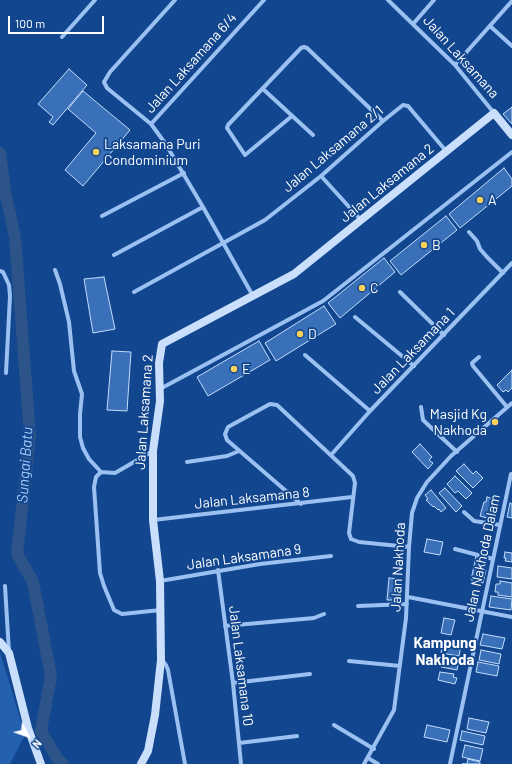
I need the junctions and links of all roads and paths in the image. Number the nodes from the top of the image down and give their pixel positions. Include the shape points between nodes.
1 (95, 0) edge
2 (175, 0) edge
3 (264, 0) edge
4 (388, 0) edge
5 (434, 0) edge
6 (512, 1) edge
7 (413, 24) junction
8 (490, 26) junction
9 (62, 37) dead end
10 (512, 46) edge
11 (455, 66) junction
12 (262, 89) junction
13 (494, 113) junction
14 (292, 116) junction
15 (383, 121) junction
16 (151, 124) junction
17 (512, 135) edge
18 (313, 136) dead end
19 (447, 151) junction
20 (512, 152) edge
21 (184, 173) junction
22 (321, 176) junction
23 (203, 207) junction
24 (102, 216) dead end
25 (362, 220) junction
26 (469, 232) dead end
27 (223, 244) junction
28 (114, 255) dead end
29 (512, 263) edge
30 (55, 270) dead end
31 (0, 271) edge
32 (503, 272) junction
33 (134, 292) dead end
34 (400, 292) dead end
35 (254, 297) junction
36 (355, 317) dead end
37 (444, 335) junction
38 (305, 355) dead end
39 (479, 357) dead end
40 (414, 366) junction
41 (6, 373) dead end
42 (160, 390) junction
43 (512, 403) edge
44 (421, 407) dead end
45 (507, 407) junction
46 (370, 411) junction
47 (153, 451) junction
48 (239, 451) junction
49 (457, 452) junction
50 (331, 454) junction
51 (187, 462) dead end
52 (101, 472) junction
53 (511, 474) dead end
54 (352, 497) junction
55 (301, 504) junction
56 (464, 512) dead end
57 (153, 520) junction
58 (500, 526) junction
59 (409, 547) junction
60 (455, 549) dead end
61 (331, 556) dead end
62 (493, 559) junction
63 (218, 570) junction
64 (160, 581) junction
65 (5, 586) dead end
66 (408, 597) junction
67 (407, 604) junction
68 (358, 606) dead end
69 (161, 610) junction
70 (482, 611) junction
71 (324, 614) dead end
72 (512, 617) edge
73 (225, 626) junction
74 (0, 642) edge
75 (9, 652) junction
76 (161, 660) junction
77 (349, 660) dead end
78 (400, 666) junction
79 (310, 674) dead end
80 (233, 683) junction
81 (334, 725) dead end
82 (297, 736) dead end
83 (239, 743) junction
84 (374, 749) junction
85 (368, 758) junction
86 (42, 764) edge
87 (141, 764) edge
88 (186, 764) edge
89 (241, 764) edge
90 (364, 764) edge
91 (378, 764) edge
92 (450, 764) edge

1 - 9 street
2 - 16 street via 110,72 104,82 107,88
3 - 16 street, Jalan Laksamana 6/4
4 - 7 street, Jalan Laksamana
5 - 7 street
6 - 8 street
7 - 11 street, Jalan Laksamana
8 - 10 street
8 - 11 street
11 - 13 street, Jalan Laksamana
12 - 14 street
12 - 14 street via 227,126 245,155
12 - 15 street via 304,47
13 - 17 street, Jalan Laksamana
13 - 19 street, Jalan Laksamana 2
14 - 18 street
15 - 19 street, Jalan Laksamana 2/1 via 403,105 408,106
15 - 22 street, Jalan Laksamana 2/1
16 - 21 street
19 - 25 street, Jalan Laksamana 2
20 - 42 street via 323,301
21 - 23 street
21 - 24 street
22 - 25 street
22 - 27 street, Jalan Laksamana 2/1 via 265,220
23 - 27 street
23 - 28 street
25 - 35 street, Jalan Laksamana 2 via 294,274
26 - 32 street via 480,249
27 - 33 street, Jalan Laksamana 2/1
27 - 35 street
29 - 32 street, Jalan Laksamana 1
30 - 52 street via 69,322 74,371 82,394 80,437 89,458
31 - 41 street via 9,285 10,296
32 - 37 street, Jalan Laksamana 1
34 - 37 street
35 - 42 street, Jalan Laksamana 2 via 162,344 158,363
36 - 40 street
37 - 40 street, Jalan Laksamana 1
38 - 46 street
39 - 45 street via 472,363 473,366
40 - 46 street, Jalan Laksamana 1
42 - 47 street, Jalan Laksamana 2
43 - 45 street, Jalan Nakhoda
44 - 49 street via 423,420
45 - 49 street, Jalan Nakhoda
46 - 50 street, Jalan Laksamana 1
47 - 52 street via 115,473
47 - 57 street, Jalan Laksamana 2
48 - 50 street via 227,440 225,434 228,427 270,404 277,405
48 - 51 street via 227,456
48 - 55 street
49 - 59 street, Jalan Nakhoda via 426,482 417,498 412,513
50 - 54 street via 353,476 355,483
52 - 69 street via 96,477 94,487 100,573 112,607 122,614
53 - 58 street, Jalan Nakhoda Dalam
54 - 55 street, Jalan Laksamana 8
54 - 59 street via 349,533 351,539
55 - 57 street, Jalan Laksamana 8
56 - 58 street via 474,521
57 - 64 street, Jalan Laksamana 2
58 - 62 street, Jalan Nakhoda Dalam
59 - 66 street, Jalan Nakhoda
60 - 62 street
61 - 63 street, Jalan Laksamana 9
62 - 70 street, Jalan Nakhoda Dalam
63 - 64 street, Jalan Laksamana 9
63 - 73 street, Jalan Laksamana 10
64 - 69 street, Jalan Laksamana 2
65 - 75 street
66 - 67 street, Jalan Nakhoda
66 - 70 street
67 - 68 street
67 - 78 street, Jalan Nakhoda
69 - 76 street, Jalan Laksamana 2
70 - 72 street
70 - 92 street, Jalan Nakhoda Dalam
71 - 73 street via 314,618
73 - 80 street, Jalan Laksamana 10
74 - 75 street
75 - 86 street via 28,728
76 - 87 street, Jalan Laksamana 2 via 148,751
76 - 88 street via 168,670
77 - 78 street
78 - 84 street, Jalan Nakhoda via 394,710
79 - 80 street
80 - 83 street, Jalan Laksamana 10
81 - 84 street
82 - 83 street
83 - 89 street, Jalan Laksamana 10
84 - 85 street, Jalan Nakhoda
85 - 90 street, Jalan Nakhoda
85 - 91 street

